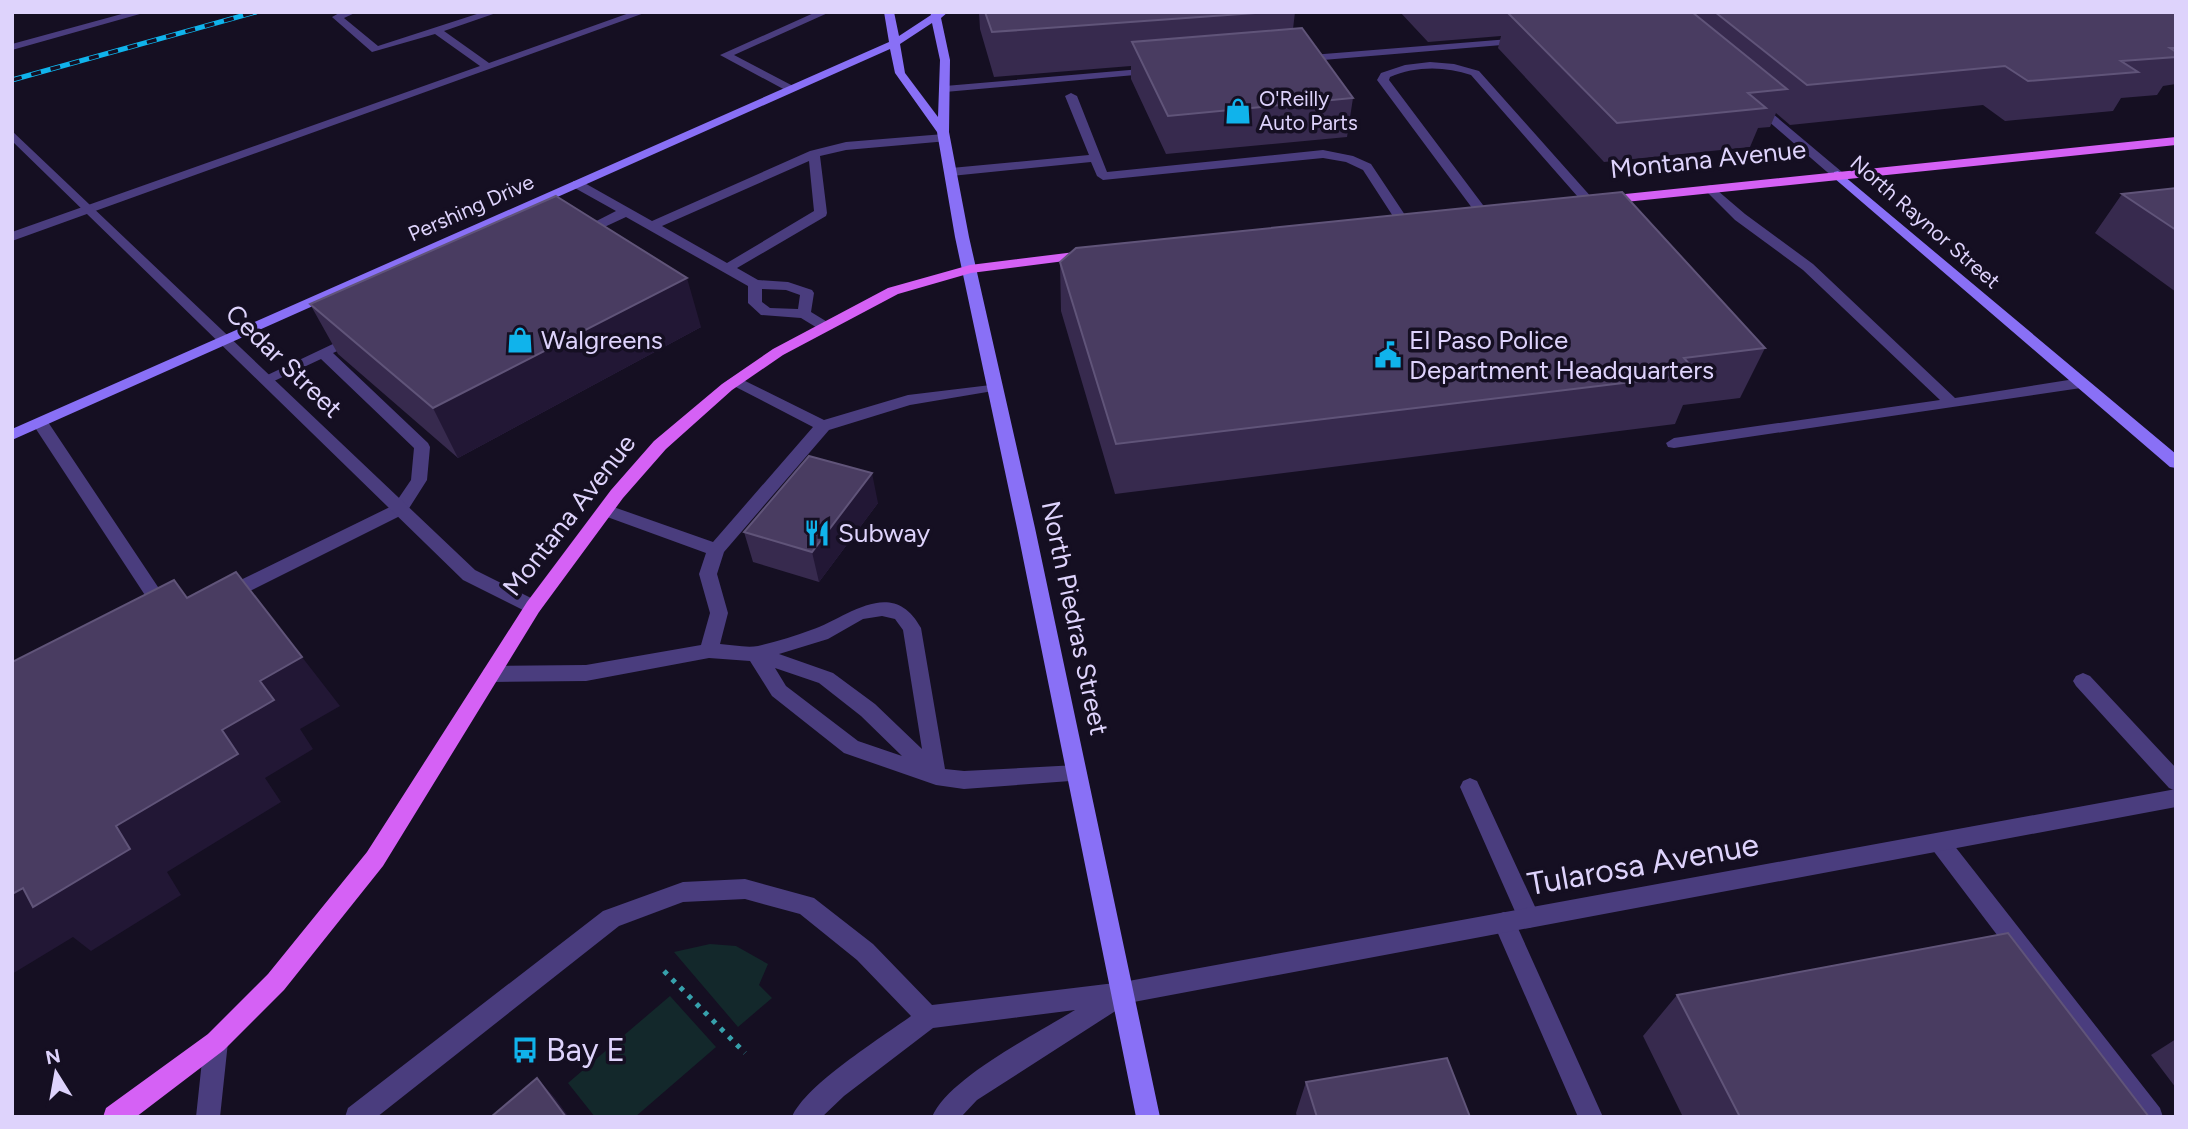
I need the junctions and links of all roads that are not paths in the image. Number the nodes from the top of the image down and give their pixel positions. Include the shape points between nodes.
1 (142, 12) edge
2 (352, 12) edge
3 (494, 12) edge
4 (642, 12) edge
5 (825, 12) edge
6 (889, 12) edge
7 (938, 14) edge
8 (437, 31) junction
9 (1531, 40) edge
10 (895, 43) junction
11 (12, 47) edge
12 (1288, 60) edge
13 (488, 67) junction
14 (1165, 70) edge
15 (791, 89) junction
16 (945, 89) junction
17 (1071, 96) dead end
18 (1745, 97) edge
19 (12, 134) edge
20 (943, 135) junction
21 (2176, 141) edge
22 (814, 154) junction
23 (1096, 158) junction
24 (951, 172) junction
25 (1838, 175) junction
26 (577, 184) junction
27 (1711, 189) junction
28 (1583, 202) joint
29 (90, 208) junction
30 (625, 212) junction
31 (1483, 213) edge
32 (1403, 221) edge
33 (652, 226) junction
34 (12, 237) edge
35 (562, 241) edge
36 (1104, 252) edge
37 (727, 268) junction
38 (970, 269) junction
39 (755, 284) junction
40 (804, 314) junction
41 (824, 326) junction
42 (373, 329) edge
43 (228, 340) junction
44 (323, 352) junction
45 (267, 379) junction
46 (735, 382) junction
47 (2081, 383) junction
48 (994, 387) junction
49 (1952, 403) junction
50 (40, 423) junction
51 (823, 426) junction
52 (12, 435) edge
53 (1674, 443) dead end
54 (2176, 463) edge
55 (400, 509) junction
56 (605, 510) junction
57 (716, 550) junction
58 (208, 604) edge
59 (533, 607) junction
60 (171, 622) edge
61 (709, 652) junction
62 (756, 654) junction
63 (491, 674) junction
64 (2083, 681) dead end
65 (1077, 774) junction
66 (936, 776) junction
67 (2176, 782) edge
68 (1470, 787) dead end
69 (2176, 798) edge
70 (1939, 842) junction
71 (1529, 918) junction
72 (1504, 922) junction
73 (1123, 993) junction
74 (928, 1017) junction
75 (216, 1042) junction
76 (115, 1117) edge
77 (208, 1117) edge
78 (357, 1117) edge
79 (804, 1117) edge
80 (944, 1117) edge
81 (1148, 1117) edge
82 (1591, 1117) edge
83 (2151, 1117) edge

1 - 11 street
2 - 8 street via 337,17 376,50
3 - 8 street
4 - 13 street
5 - 15 street via 725,55
6 - 10 main road, North Piedras Street
7 - 10 main road, Pershing Drive
7 - 16 main road, North Piedras Street
8 - 13 street
9 - 12 street
10 - 15 main road, Pershing Drive
10 - 20 main road, North Piedras Street via 900,73
13 - 29 street
14 - 16 street
15 - 26 main road, Pershing Drive
16 - 20 main road, North Piedras Street
17 - 23 street
18 - 25 street, North Raynor Street
19 - 29 street, Cedar Street
20 - 22 street
20 - 24 main road, North Piedras Street
21 - 25 main road, Montana Avenue
22 - 33 street
22 - 37 street via 821,214
23 - 24 street
23 - 32 street via 1102,176 1323,154 1349,159 1367,167
24 - 38 main road, North Piedras Street
25 - 27 main road, Montana Avenue
25 - 47 main road, North Raynor Street
26 - 30 street
26 - 43 main road, Pershing Drive
27 - 28 main road, Montana Avenue
27 - 49 street via 1740,217 1808,267
28 - 31 street via 1475,73 1448,65 1393,70 1385,75 1383,80
29 - 34 street
29 - 43 street, Cedar Street
30 - 33 street
30 - 35 street
33 - 37 street
36 - 38 main road, Montana Avenue
37 - 39 street
38 - 41 main road, Montana Avenue via 893,290
38 - 48 main road, North Piedras Street
39 - 40 street via 755,303 766,312
39 - 40 street via 788,286 807,293
40 - 41 street
41 - 46 main road, Montana Avenue
42 - 44 street
43 - 45 street, Cedar Street
43 - 50 main road, Pershing Drive
44 - 45 street
44 - 55 street via 422,447 419,480
45 - 55 street, Cedar Street
46 - 51 street
46 - 56 main road, Montana Avenue via 660,445
47 - 49 street
47 - 54 main road, North Raynor Street
48 - 51 street via 908,400
48 - 65 main road, North Piedras Street
49 - 53 street
50 - 52 main road, Pershing Drive
50 - 60 street
51 - 57 street
55 - 58 street
55 - 59 street, Cedar Street via 469,575
56 - 57 street
56 - 59 main road, Montana Avenue
57 - 61 street via 708,574 719,613
59 - 63 main road, Montana Avenue
61 - 62 street
61 - 63 street via 586,673
62 - 66 street via 826,678 869,710
62 - 66 street via 779,691 851,747
62 - 66 street via 821,634 859,613 882,609 901,614 912,628
63 - 75 main road, Montana Avenue via 375,859 275,982
64 - 67 street
65 - 66 street via 964,780
65 - 73 main road, North Piedras Street
68 - 71 street
69 - 70 street, Tularosa Avenue
70 - 71 street, Tularosa Avenue
70 - 83 street
71 - 72 street, Tularosa Avenue
72 - 73 street, Tularosa Avenue
72 - 82 street
73 - 74 street, Tularosa Avenue
73 - 80 street via 968,1091
73 - 81 main road, North Piedras Street
74 - 78 street via 865,952 806,905 745,889 682,892 611,918
74 - 79 street via 835,1087
75 - 76 main road, Montana Avenue
75 - 77 street

